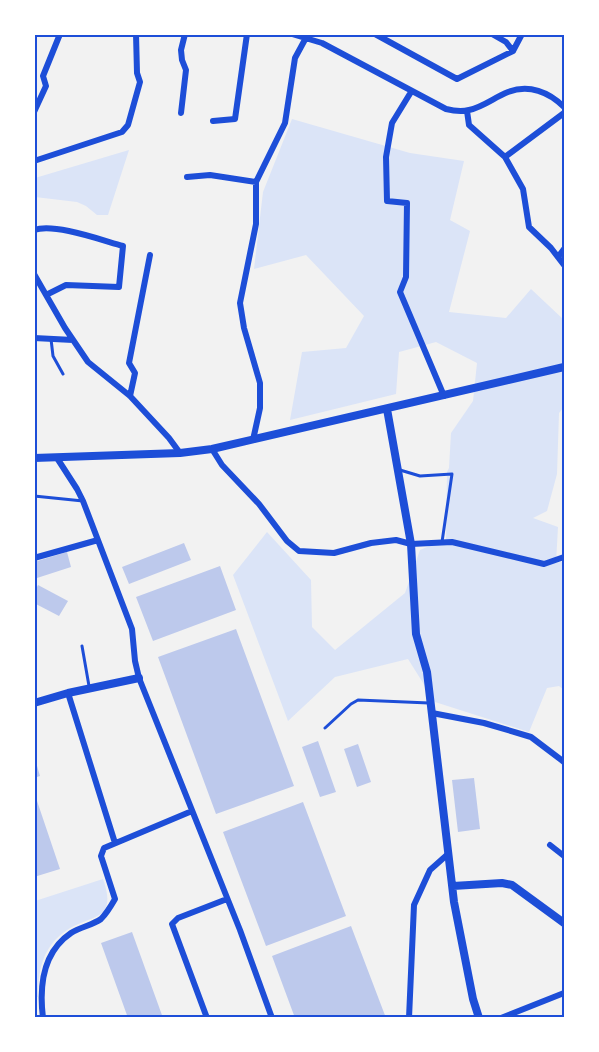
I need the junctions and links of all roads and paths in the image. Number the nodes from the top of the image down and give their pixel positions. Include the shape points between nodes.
1 (60, 34) edge
2 (136, 34) edge
3 (184, 34) edge
4 (247, 34) edge
5 (292, 34) edge
6 (375, 34) edge
7 (492, 34) edge
8 (522, 34) edge
9 (307, 36) edge
10 (513, 51) junction
11 (411, 92) junction
12 (564, 107) edge
13 (467, 111) junction
14 (34, 112) edge
15 (182, 113) dead end
16 (564, 113) edge
17 (213, 121) dead end
18 (505, 158) junction
19 (34, 161) edge
20 (187, 177) dead end
21 (256, 182) junction
22 (34, 230) edge
23 (564, 249) edge
24 (150, 255) dead end
25 (558, 257) junction
26 (564, 265) edge
27 (34, 274) edge
28 (46, 295) junction
29 (34, 338) edge
30 (51, 339) junction
31 (73, 340) junction
32 (564, 367) edge
33 (63, 374) dead end
34 (130, 396) junction
35 (444, 396) junction
36 (387, 409) junction
37 (253, 440) junction
38 (212, 449) junction
39 (180, 453) junction
40 (34, 458) edge
41 (57, 458) junction
42 (398, 470) junction
43 (34, 496) edge
44 (83, 501) junction
45 (98, 540) junction
46 (442, 542) junction
47 (411, 544) junction
48 (564, 557) edge
49 (34, 558) edge
50 (82, 646) dead end
51 (139, 678) junction
52 (90, 688) junction
53 (68, 693) junction
54 (34, 703) edge
55 (431, 703) junction
56 (432, 713) junction
57 (325, 728) dead end
58 (564, 762) edge
59 (192, 811) junction
60 (115, 843) junction
61 (550, 845) dead end
62 (448, 854) junction
63 (564, 856) edge
64 (453, 886) junction
65 (227, 898) junction
66 (564, 923) edge
67 (564, 993) edge
68 (43, 1017) edge
69 (207, 1017) edge
70 (272, 1017) edge
71 (409, 1017) edge
72 (479, 1017) edge
73 (501, 1017) edge

1 - 14 street via 43,76 46,86
2 - 19 street via 140,82 128,125 122,132
3 - 15 street
4 - 17 street via 235,119
5 - 9 street
6 - 10 street via 457,79
7 - 10 street
8 - 10 street
9 - 11 street
9 - 21 street via 295,58 285,123
11 - 13 street via 446,110
11 - 35 street via 392,123 386,157 387,201 407,203 406,278 400,292
12 - 13 street via 550,95 528,88
13 - 18 street via 469,124
16 - 18 street
18 - 25 street via 523,189 529,227
20 - 21 street via 210,175
21 - 37 street via 256,224 240,303 260,383 260,408
22 - 28 street via 63,230 123,246 119,287 66,285
23 - 25 street
24 - 34 street via 129,363 135,373
25 - 26 street
27 - 28 street
28 - 31 street
29 - 30 street
30 - 31 street
30 - 33 lane via 53,356
31 - 34 street via 88,363
32 - 35 street
34 - 39 street
35 - 36 street
36 - 37 street
36 - 42 street
37 - 38 street
38 - 39 street
38 - 47 street via 287,541 299,550 334,553 396,540
39 - 41 street
40 - 41 street
41 - 44 street
42 - 46 lane via 420,476 452,474
42 - 47 street
43 - 44 lane
44 - 45 street
45 - 49 street
45 - 51 street via 132,629
46 - 47 street
46 - 48 street via 544,564
47 - 55 street via 416,634
50 - 52 lane
51 - 52 street
51 - 59 street
52 - 53 street
53 - 54 street
53 - 60 street
55 - 56 street
55 - 57 lane via 358,700
56 - 58 street via 531,737
56 - 62 street
59 - 60 street
59 - 65 street
60 - 68 street via 104,848 101,856 115,899 100,920 58,943 48,960 42,987
61 - 63 street
62 - 64 street
62 - 71 street via 430,870 414,905
64 - 66 street via 512,885
64 - 72 street
65 - 69 street via 172,924
65 - 70 street
67 - 73 street

